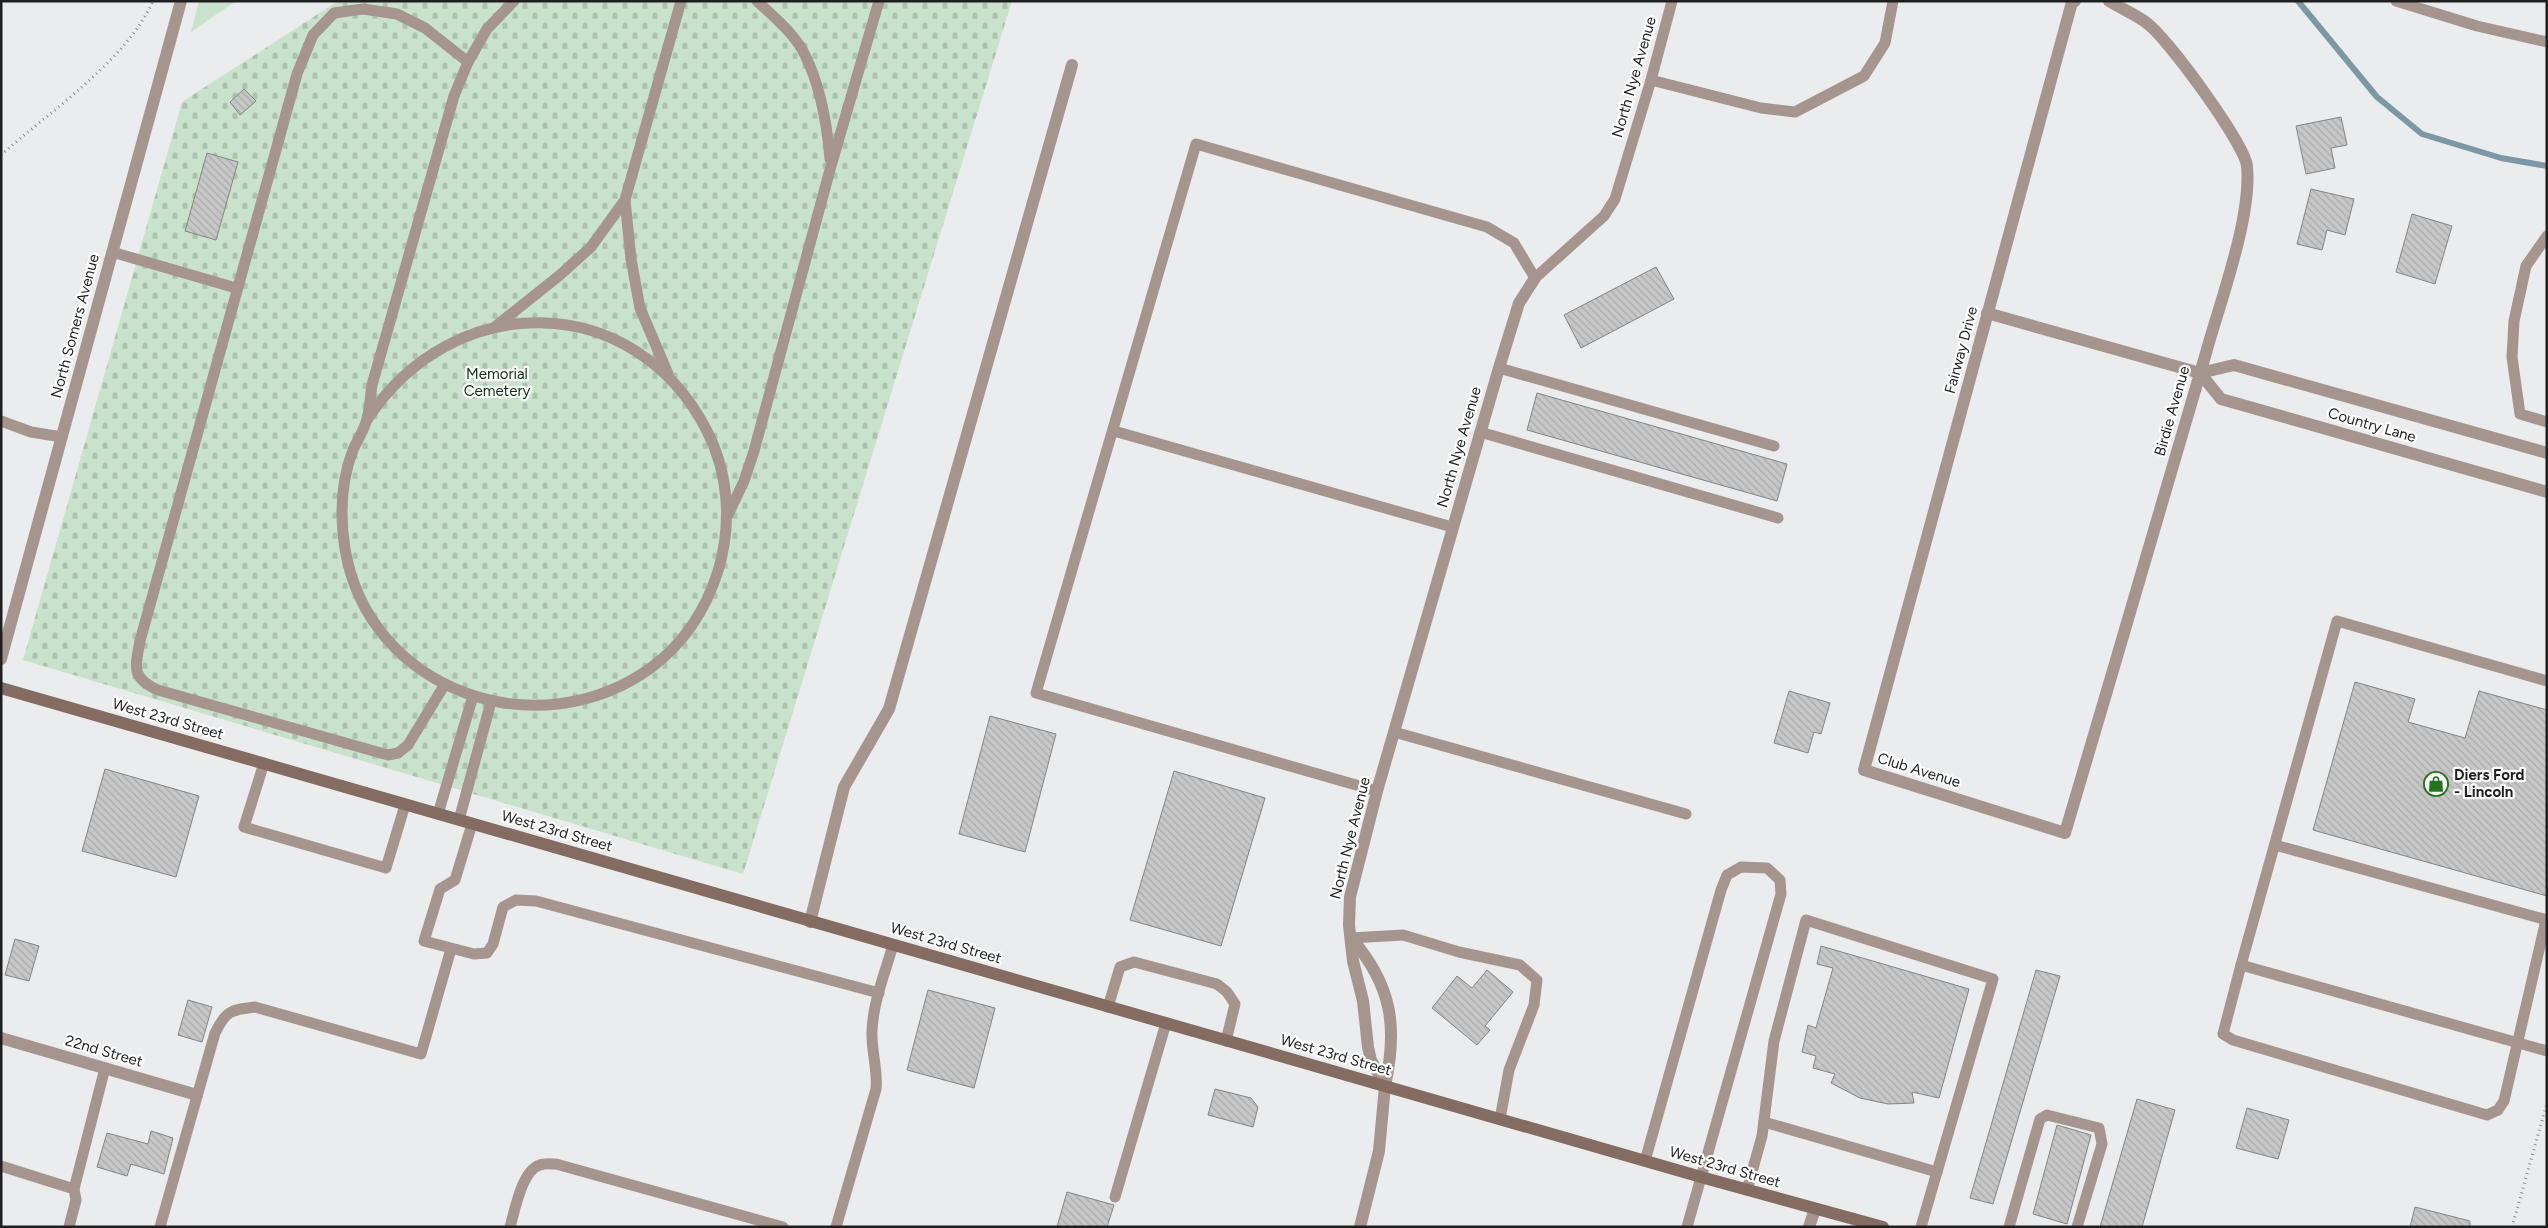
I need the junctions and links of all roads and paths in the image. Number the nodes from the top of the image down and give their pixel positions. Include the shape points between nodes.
1 (153, 1) edge
2 (181, 1) edge
3 (514, 1) edge
4 (681, 1) edge
5 (757, 1) edge
6 (879, 1) edge
7 (1672, 1) edge
8 (1893, 1) edge
9 (2074, 1) edge
10 (2109, 1) edge
11 (2396, 1) edge
12 (2547, 42) edge
13 (468, 62) junction
14 (1072, 65) dead end
15 (1651, 80) junction
16 (1, 155) edge
17 (831, 166) junction
18 (625, 200) junction
19 (2547, 236) edge
20 (112, 252) junction
21 (1535, 278) junction
22 (236, 288) junction
23 (1987, 313) junction
24 (494, 327) junction
25 (1498, 368) junction
26 (2200, 373) junction
27 (670, 379) junction
28 (367, 420) junction
29 (1, 421) edge
30 (2547, 422) edge
31 (1114, 431) junction
32 (1480, 432) junction
33 (62, 437) junction
34 (1774, 446) dead end
35 (2547, 454) edge
36 (2547, 492) edge
37 (727, 515) junction
38 (1778, 518) dead end
39 (1452, 527) junction
40 (1, 659) edge
41 (2547, 681) edge
42 (445, 684) junction
43 (1, 688) edge
44 (473, 696) junction
45 (491, 702) junction
46 (1881, 708) joint
47 (1394, 732) junction
48 (264, 763) junction
49 (1377, 791) junction
50 (405, 805) junction
51 (438, 814) junction
52 (1686, 814) dead end
53 (2024, 820) joint
54 (466, 822) junction
55 (2275, 845) junction
56 (2547, 920) edge
57 (810, 922) junction
58 (1351, 938) junction
59 (893, 945) junction
60 (451, 949) junction
61 (2241, 965) junction
62 (879, 993) junction
63 (1108, 1007) junction
64 (1166, 1023) junction
65 (1, 1038) edge
66 (1226, 1041) junction
67 (2519, 1043) junction
68 (2547, 1051) edge
69 (105, 1068) junction
70 (1385, 1086) junction
71 (197, 1095) junction
72 (2547, 1102) edge
73 (1500, 1119) junction
74 (1764, 1122) junction
75 (1644, 1161) junction
76 (1, 1166) edge
77 (1937, 1172) junction
78 (1701, 1178) junction
79 (74, 1190) junction
80 (1747, 1190) junction
81 (1115, 1197) dead end
82 (1815, 1209) junction
83 (68, 1227) edge
84 (160, 1227) edge
85 (510, 1227) edge
86 (783, 1227) edge
87 (836, 1227) edge
88 (1360, 1227) edge
89 (1687, 1227) edge
90 (1809, 1227) edge
91 (1883, 1227) edge
92 (1921, 1227) edge
93 (2009, 1227) edge
94 (2077, 1227) edge
95 (2512, 1227) edge

1 - 16 path via 115,54
2 - 20 street, North Somers Avenue
3 - 13 lane via 487,29
4 - 18 lane
5 - 17 lane via 783,25 805,54 827,124
6 - 17 lane
7 - 15 lane, North Nye Avenue
8 - 15 lane via 1885,43 1864,76 1795,112 1761,108
9 - 23 street, Fairway Drive
10 - 26 street, Birdie Avenue via 2149,24 2190,70 2247,163 2248,184 2241,227
11 - 12 lane via 2469,24
13 - 22 lane via 425,28 397,14 363,9 334,13 313,35 297,74
13 - 28 lane via 454,96 380,353
14 - 57 street via 889,709 844,787
15 - 21 lane, North Nye Avenue via 1614,199 1604,216
17 - 37 lane via 754,451
18 - 24 lane via 591,247
18 - 27 lane via 640,308
19 - 30 lane via 2526,266 2514,321 2512,357 2520,414
20 - 22 lane
20 - 33 street, North Somers Avenue
21 - 25 street, North Nye Avenue via 1519,303
21 - 31 lane via 1514,243 1487,227 1196,144
22 - 42 lane via 140,641 136,661 139,677 143,683 158,690 388,755 398,753 408,745
23 - 26 street, Country Lane
23 - 46 street, Fairway Drive
24 - 27 lane via 542,323 589,330 633,350
24 - 28 lane via 458,339 418,361 379,401
25 - 32 street, North Nye Avenue
25 - 34 lane
26 - 35 street, Country Lane via 2234,365
26 - 36 street, Country Lane via 2221,400
26 - 53 street, Birdie Avenue via 2065,833
27 - 37 lane via 700,417 713,442 725,487
28 - 42 lane via 352,453 345,482 342,515 349,566 367,609 387,638 408,659
29 - 33 lane via 31,432
31 - 39 lane
31 - 49 lane via 1036,693
32 - 38 lane
32 - 39 street, North Nye Avenue
33 - 40 street, North Somers Avenue
37 - 45 lane via 723,554 709,596 687,632 655,665 618,688 585,700 538,706
39 - 47 street, North Nye Avenue
41 - 55 lane via 2338,622
42 - 44 lane
43 - 48 main road, West 23rd Street
44 - 45 lane
44 - 51 lane
45 - 54 lane
46 - 53 street, Club Avenue via 1864,770
47 - 49 street, North Nye Avenue
47 - 52 lane
48 - 50 main road, West 23rd Street
48 - 50 lane via 244,827 386,868
49 - 58 street, North Nye Avenue via 1350,897
50 - 51 main road, West 23rd Street
51 - 54 main road, West 23rd Street
54 - 57 main road, West 23rd Street
54 - 60 lane via 455,880 440,889 424,941
55 - 56 lane
55 - 61 lane
56 - 67 lane
57 - 59 main road, West 23rd Street
58 - 70 street, North Nye Avenue via 1366,1015 1368,1047 1375,1070
58 - 70 street via 1375,970 1387,1002 1393,1042
58 - 73 lane via 1403,936 1520,965 1537,980 1534,1005 1509,1070
59 - 62 lane
59 - 63 main road, West 23rd Street
60 - 62 lane via 487,953 504,908 516,900 536,901
60 - 71 lane via 421,1054 255,1007 237,1009 224,1015 215,1033
61 - 67 lane
61 - 67 lane via 2223,1034 2233,1040 2487,1115 2498,1110 2504,1101
62 - 87 lane via 872,1028 876,1089
63 - 64 main road, West 23rd Street
63 - 66 lane via 1120,966 1134,962 1217,984 1235,1004
64 - 66 main road, West 23rd Street
64 - 81 lane
65 - 69 street, 22nd Street
66 - 70 main road, West 23rd Street
67 - 68 lane
69 - 71 street, 22nd Street
69 - 79 lane
70 - 73 main road, West 23rd Street
70 - 88 street via 1379,1151
71 - 84 lane
72 - 95 path
73 - 75 main road, West 23rd Street
74 - 77 lane
74 - 77 lane via 1774,1041 1806,920 1993,979
74 - 80 lane
75 - 78 main road, West 23rd Street
75 - 78 lane via 1727,875 1741,867 1767,868 1780,880 1781,894
76 - 79 lane
77 - 92 lane
78 - 80 main road, West 23rd Street
78 - 89 lane
79 - 83 lane via 76,1200
80 - 82 main road, West 23rd Street
82 - 90 street
82 - 91 main road, West 23rd Street
85 - 86 lane via 530,1171 539,1165 556,1164
93 - 94 lane via 2040,1119 2047,1115 2099,1128 2102,1144

